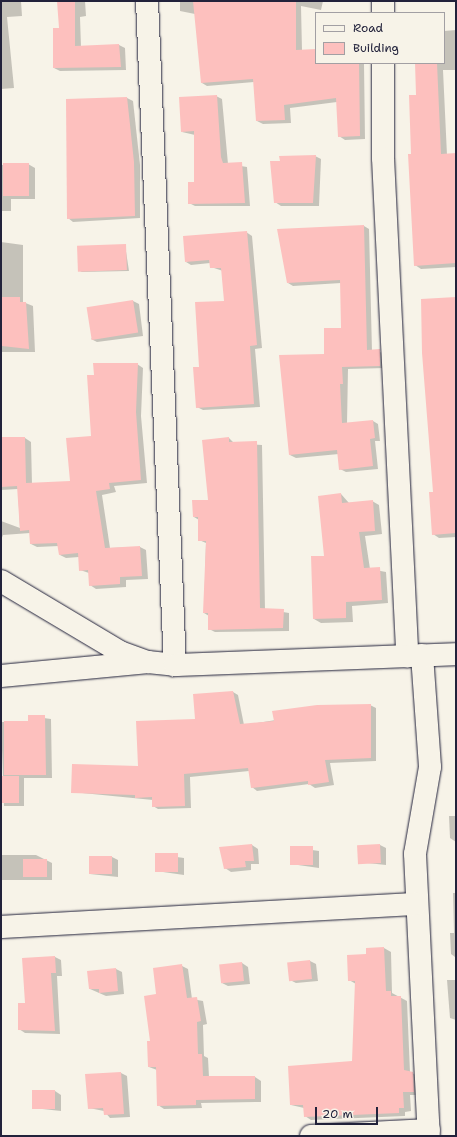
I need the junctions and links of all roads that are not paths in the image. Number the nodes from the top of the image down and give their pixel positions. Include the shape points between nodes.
1 (147, 1) edge
2 (383, 1) edge
3 (383, 12) edge
4 (383, 64) edge
5 (1, 581) edge
6 (456, 654) edge
7 (414, 655) junction
8 (148, 662) junction
9 (175, 665) junction
10 (1, 676) edge
11 (416, 904) junction
12 (1, 927) edge
13 (429, 1133) edge
14 (311, 1136) edge

1 - 9 street
2 - 3 street
4 - 7 street via 383,158
5 - 8 street via 114,648
6 - 7 street
7 - 9 street
7 - 11 street via 430,767 415,854
8 - 9 street
8 - 10 street
11 - 12 street
11 - 13 street
13 - 14 street

